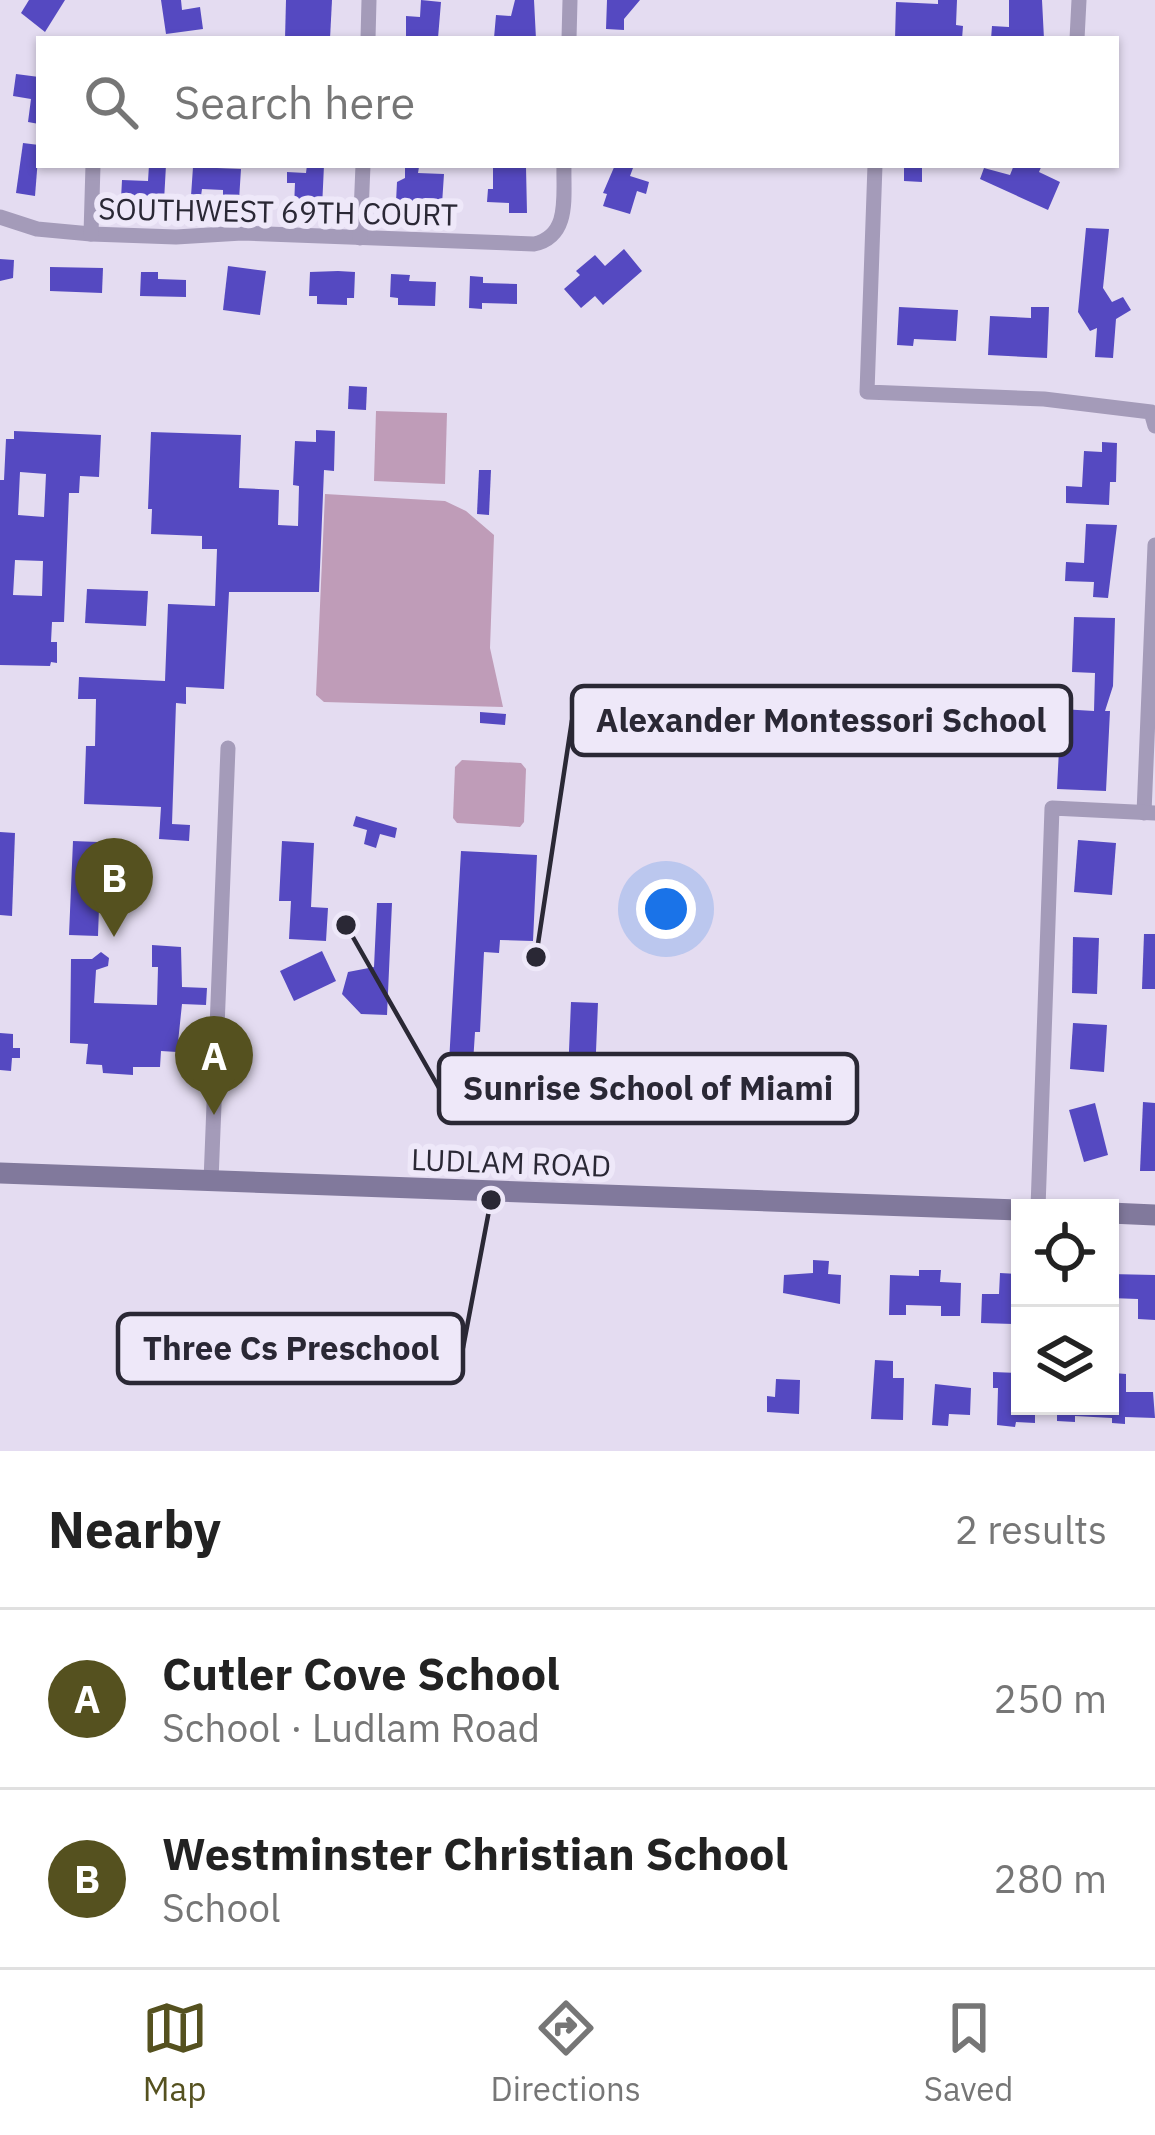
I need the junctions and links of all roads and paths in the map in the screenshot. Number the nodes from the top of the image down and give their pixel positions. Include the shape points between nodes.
1 (369, 0) edge
2 (570, 0) edge
3 (1078, 0) edge
4 (368, 36) edge
5 (569, 36) edge
6 (1077, 36) edge
7 (93, 168) edge
8 (363, 168) edge
9 (564, 168) edge
10 (875, 168) edge
11 (0, 217) edge
12 (91, 234) junction
13 (360, 238) junction
14 (1153, 419) edge
15 (1155, 545) edge
16 (228, 748) dead end
17 (1149, 813) edge
18 (0, 1173) edge
19 (211, 1181) junction
20 (1038, 1199) edge
21 (1011, 1210) edge
22 (1119, 1214) edge
23 (1155, 1215) edge

1 - 4 street
2 - 5 street
3 - 6 street
7 - 12 street
8 - 13 street
9 - 13 street, SOUTHWEST 69TH COURT via 555,235 534,244
10 - 14 street via 866,392 1044,400
11 - 12 street, SOUTHWEST 69TH COURT
12 - 13 street, SOUTHWEST 69TH COURT
15 - 17 street
16 - 19 street
17 - 20 street via 1052,808
18 - 19 street, LUDLAM ROAD
19 - 21 street, LUDLAM ROAD
22 - 23 street

